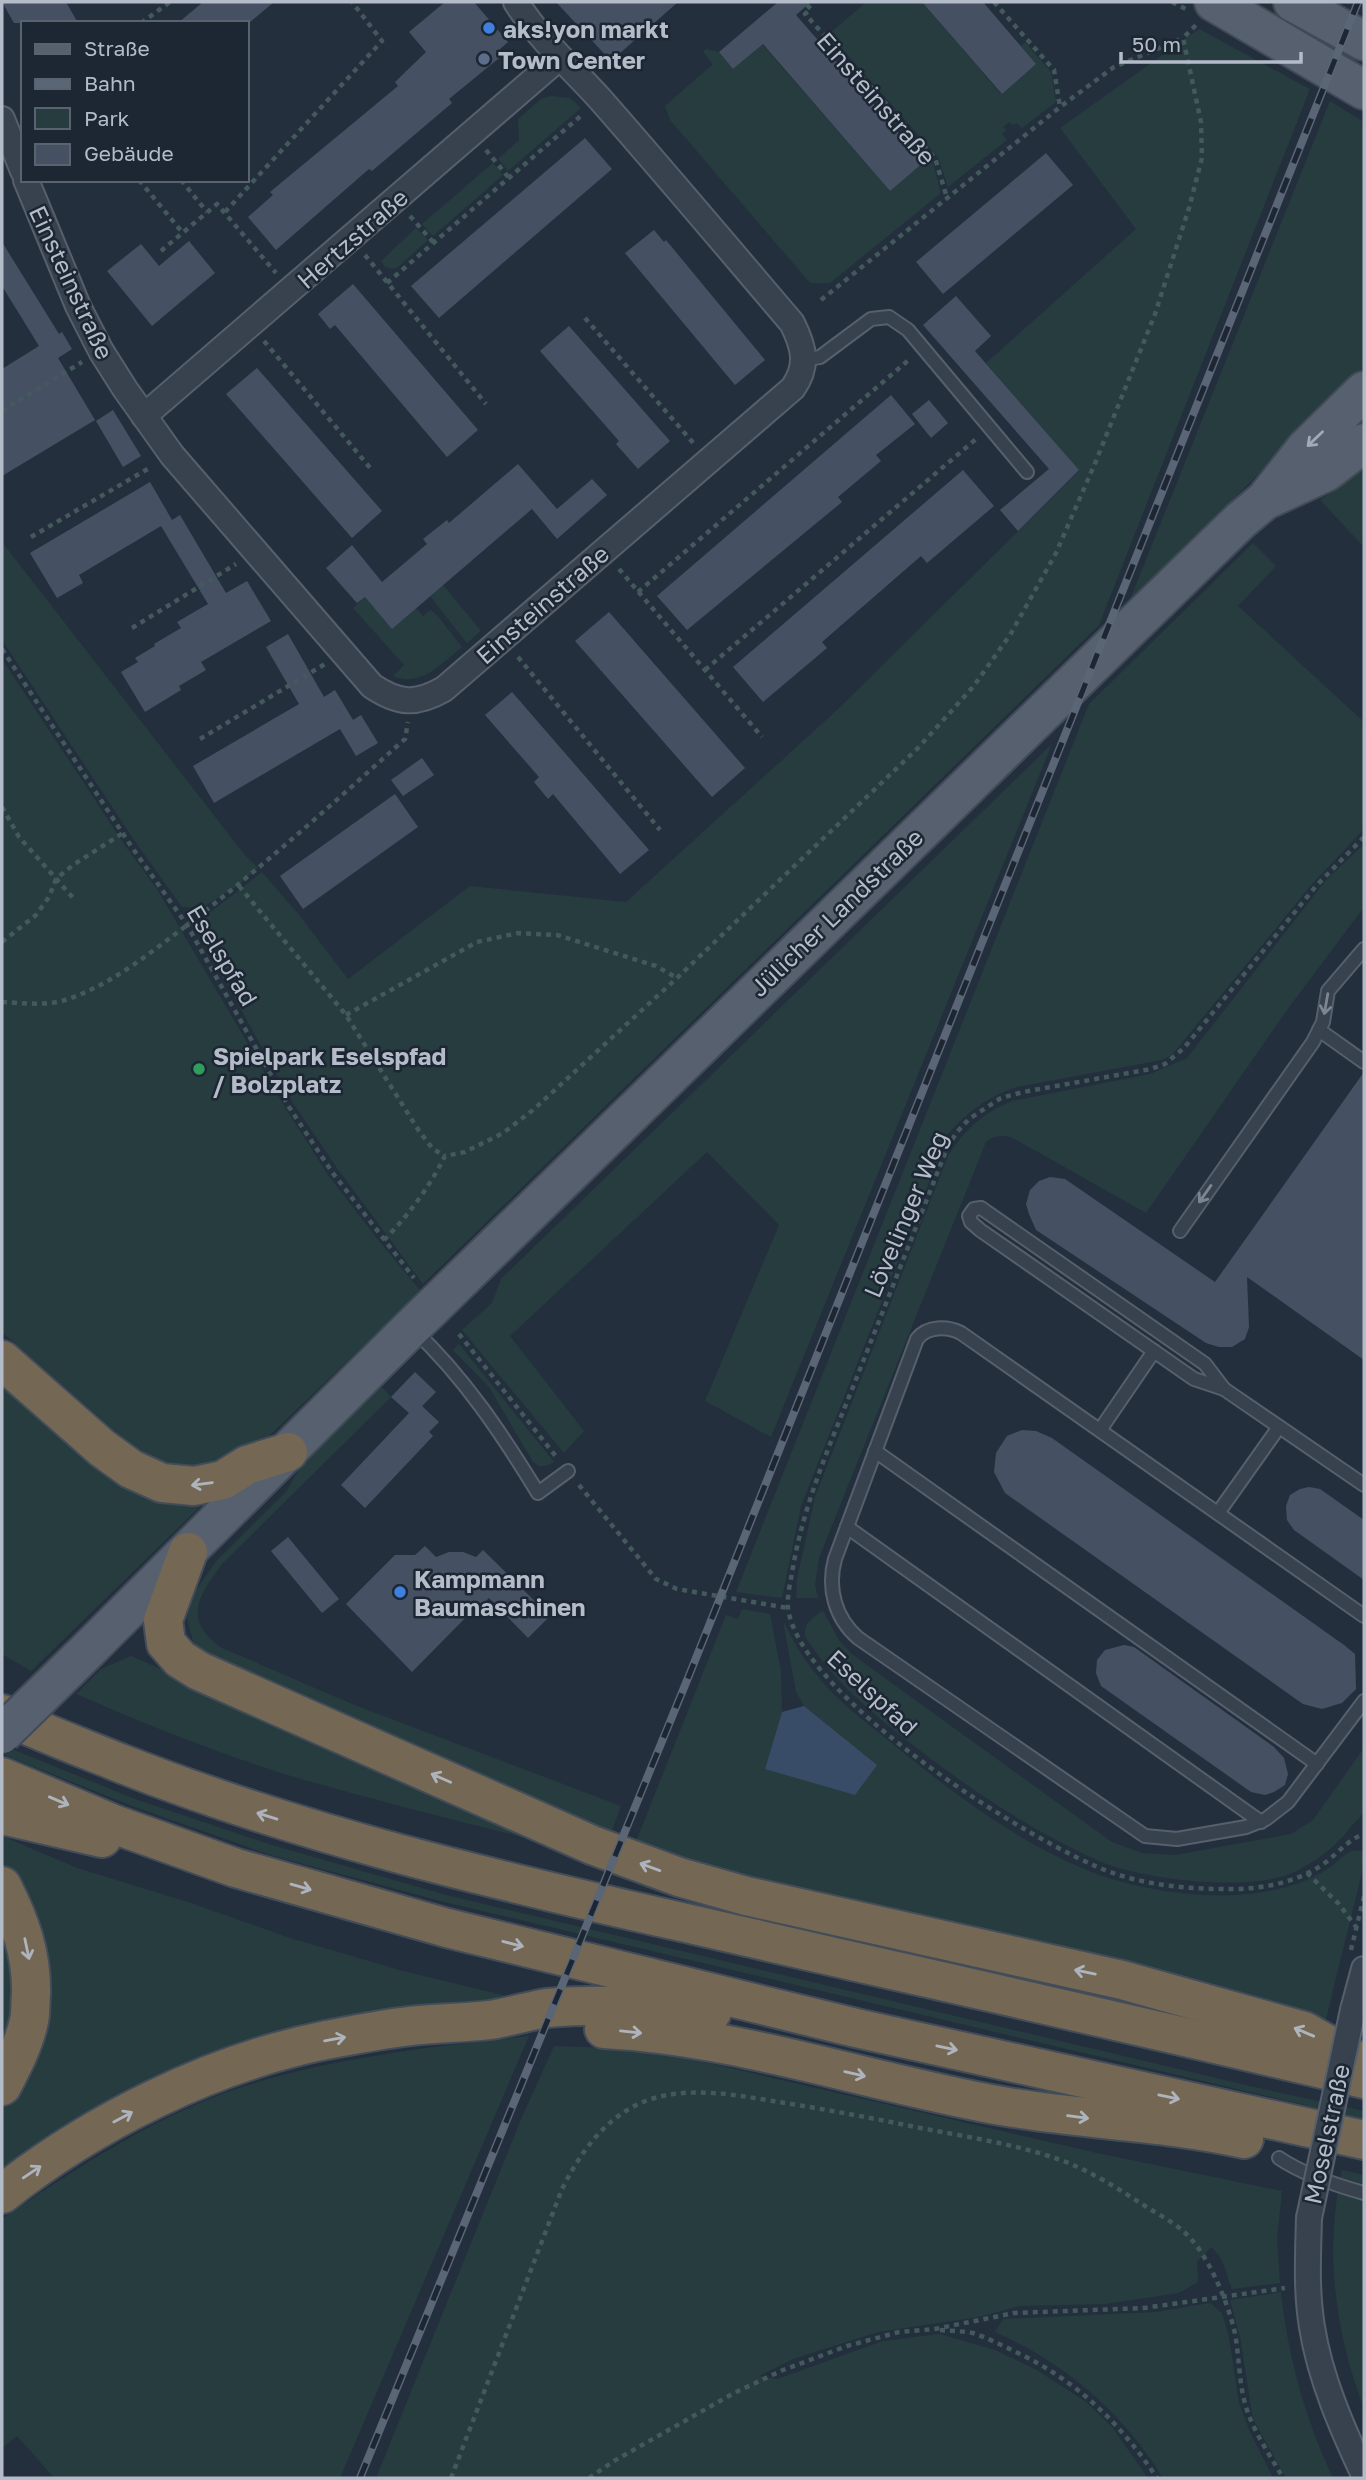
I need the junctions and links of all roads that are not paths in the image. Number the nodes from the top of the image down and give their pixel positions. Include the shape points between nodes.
1 (516, 2) edge
2 (1293, 2) edge
3 (1207, 9) edge
4 (1364, 41) edge
5 (559, 58) junction
6 (1364, 90) edge
7 (2, 119) edge
8 (21, 166) edge
9 (27, 182) edge
10 (804, 360) junction
11 (1364, 391) edge
12 (144, 416) junction
13 (1364, 443) edge
14 (1027, 472) dead end
15 (1265, 500) junction
16 (1364, 949) edge
17 (1319, 1030) junction
18 (1364, 1062) edge
19 (1180, 1231) dead end
20 (411, 1328) junction
21 (1154, 1351) junction
22 (2, 1360) edge
23 (1224, 1389) junction
24 (1279, 1427) junction
25 (1100, 1430) junction
26 (875, 1451) junction
27 (288, 1452) junction
28 (568, 1471) road end
29 (1364, 1485) edge
30 (1218, 1513) junction
31 (847, 1527) junction
32 (188, 1552) junction
33 (1364, 1616) edge
34 (2, 1687) edge
35 (1364, 1701) edge
36 (2, 1714) edge
37 (2, 1734) edge
38 (1317, 1764) junction
39 (2, 1777) edge
40 (2, 1815) edge
41 (1261, 1822) junction
42 (166, 1844) junction
43 (2, 1886) edge
44 (1364, 1969) edge
45 (976, 1989) junction
46 (490, 2020) junction
47 (856, 2028) junction
48 (1364, 2065) edge
49 (1364, 2079) edge
50 (2, 2086) edge
51 (1364, 2140) edge
52 (1279, 2158) dead end
53 (1364, 2165) edge
54 (1364, 2193) edge
55 (2, 2194) edge
56 (1364, 2475) edge

1 - 5 street
2 - 4 main road
3 - 6 main road
5 - 10 street via 600,99 792,323 802,342
5 - 12 street, Hertzstraße
7 - 8 street
9 - 12 street, Einsteinstraße via 78,306
10 - 12 street, Einsteinstraße via 802,376 793,388 720,452 444,689 411,701 372,686 172,455
10 - 14 lane via 820,357 871,319 889,317 908,330
11 -> 15 main road, Jülicher Landstraße via 1306,448
13 - 15 main road, Jülicher Landstraße via 1326,472
15 - 20 main road, Jülicher Landstraße
16 -> 17 lane via 1328,991
17 - 18 lane
17 -> 19 lane
20 - 27 main road, Jülicher Landstraße
20 - 28 lane via 483,1408 538,1493
21 - 23 lane via 1194,1379
21 - 23 lane via 979,1230 969,1219 971,1212 981,1208 990,1213 1205,1364
21 - 25 lane
27 -> 22 highway via 247,1465 223,1480 194,1486 162,1483 131,1469 102,1448
23 - 24 lane
24 - 29 lane
24 - 30 lane
25 - 26 lane via 961,1333 933,1329 917,1339
25 - 30 lane
26 - 31 lane
26 - 38 lane
27 - 32 main road, Jülicher Landstraße
30 - 33 lane
31 - 41 lane
31 - 41 lane via 831,1584 839,1614 858,1638 1145,1836 1177,1839
32 - 37 main road, Jülicher Landstraße, bridge
48 -> 32 highway via 1304,2031 1122,1980 746,1896 592,1845 180,1659 166,1643 163,1620
34 - 45 highway via 66,1716 368,1823 654,1896 892,1950
35 - 38 lane
45 -> 36 highway via 388,1852 258,1814
38 - 41 lane via 1288,1802
39 -> 42 highway
40 - 42 highway via 85,1835
42 -> 47 highway via 447,1928
43 -> 50 highway via 28,1949 31,1984 30,2020
44 - 56 street, Moselstraße, bridge via 1308,2218 1307,2275 1312,2328 1323,2371
45 - 49 highway
46 - 47 highway via 546,2008 619,2005
46 -> 53 highway via 686,2038 995,2105 1220,2133
55 -> 46 highway via 119,2118 244,2064 324,2041 407,2026
47 -> 51 highway
52 - 54 lane

